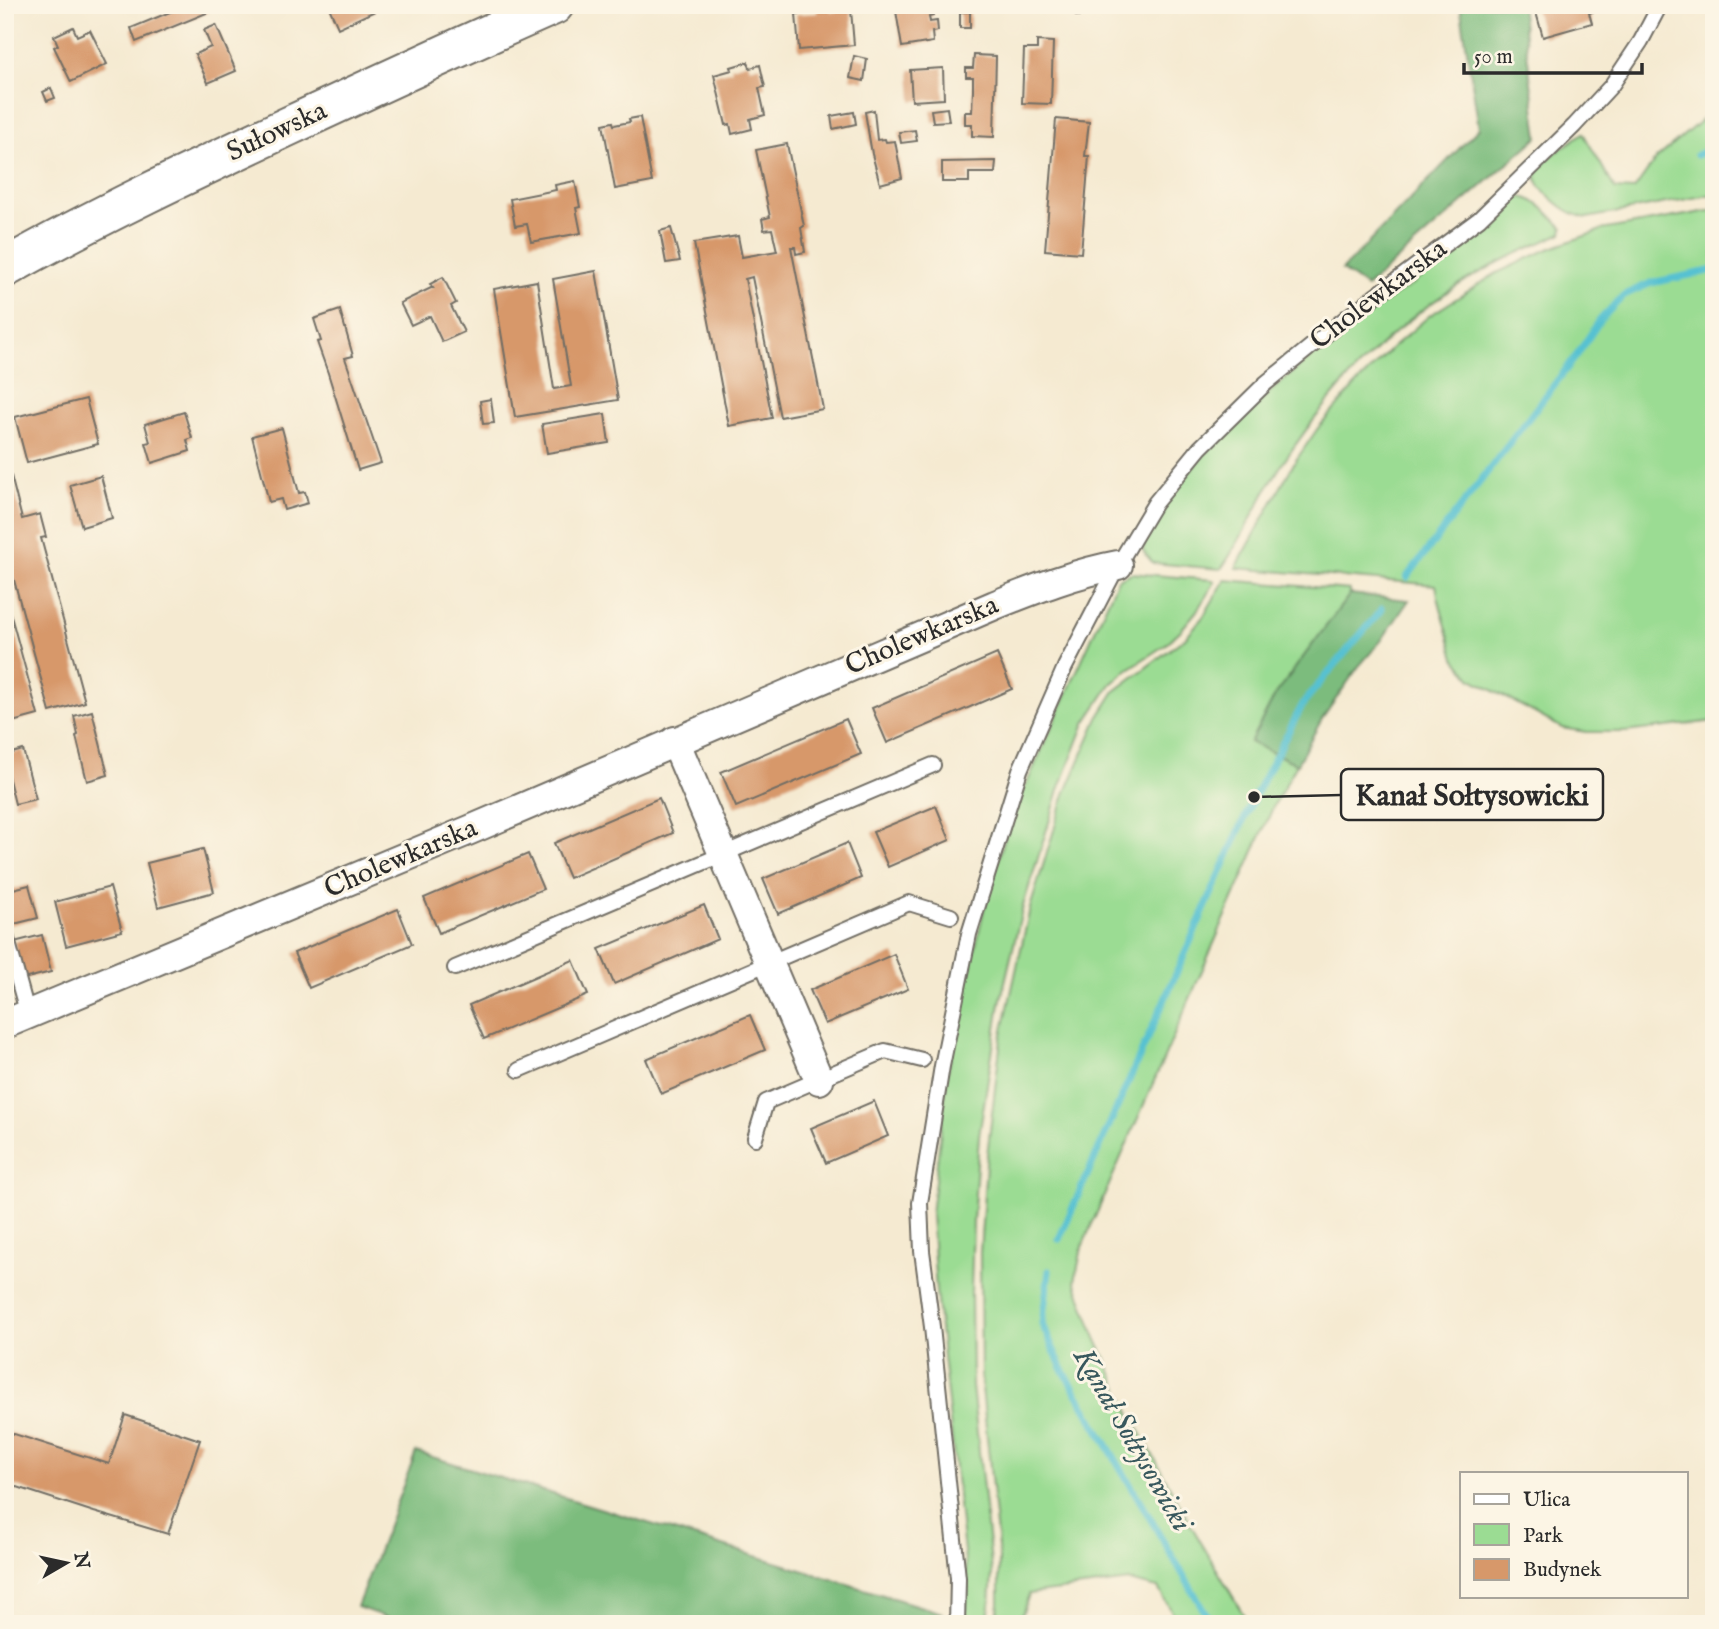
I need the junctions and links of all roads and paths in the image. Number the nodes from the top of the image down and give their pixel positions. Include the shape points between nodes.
1 (554, 5) edge
2 (1660, 5) edge
3 (5, 268) edge
4 (1118, 565) junction
5 (675, 741) junction
6 (933, 765) dead end
7 (724, 854) junction
8 (951, 916) dead end
9 (5, 932) edge
10 (770, 962) junction
11 (455, 968) dead end
12 (16, 1019) edge
13 (922, 1060) dead end
14 (519, 1070) dead end
15 (819, 1080) junction
16 (755, 1138) dead end
17 (957, 1624) edge

1 - 3 main road, Sułowska via 108,212
2 - 4 lane, Cholewkarska via 1611,86 1479,219 1266,383 1200,448 1155,503
4 - 5 street, Cholewkarska via 1029,592
4 - 17 lane via 1065,667 1020,770 969,934 920,1203 958,1578
5 - 7 street
5 - 12 street, Cholewkarska
6 - 7 lane
7 - 10 street
7 - 11 lane
8 - 10 lane via 909,903
9 - 12 lane
10 - 14 lane
10 - 15 street
13 - 15 lane via 885,1051
15 - 16 lane via 766,1102

